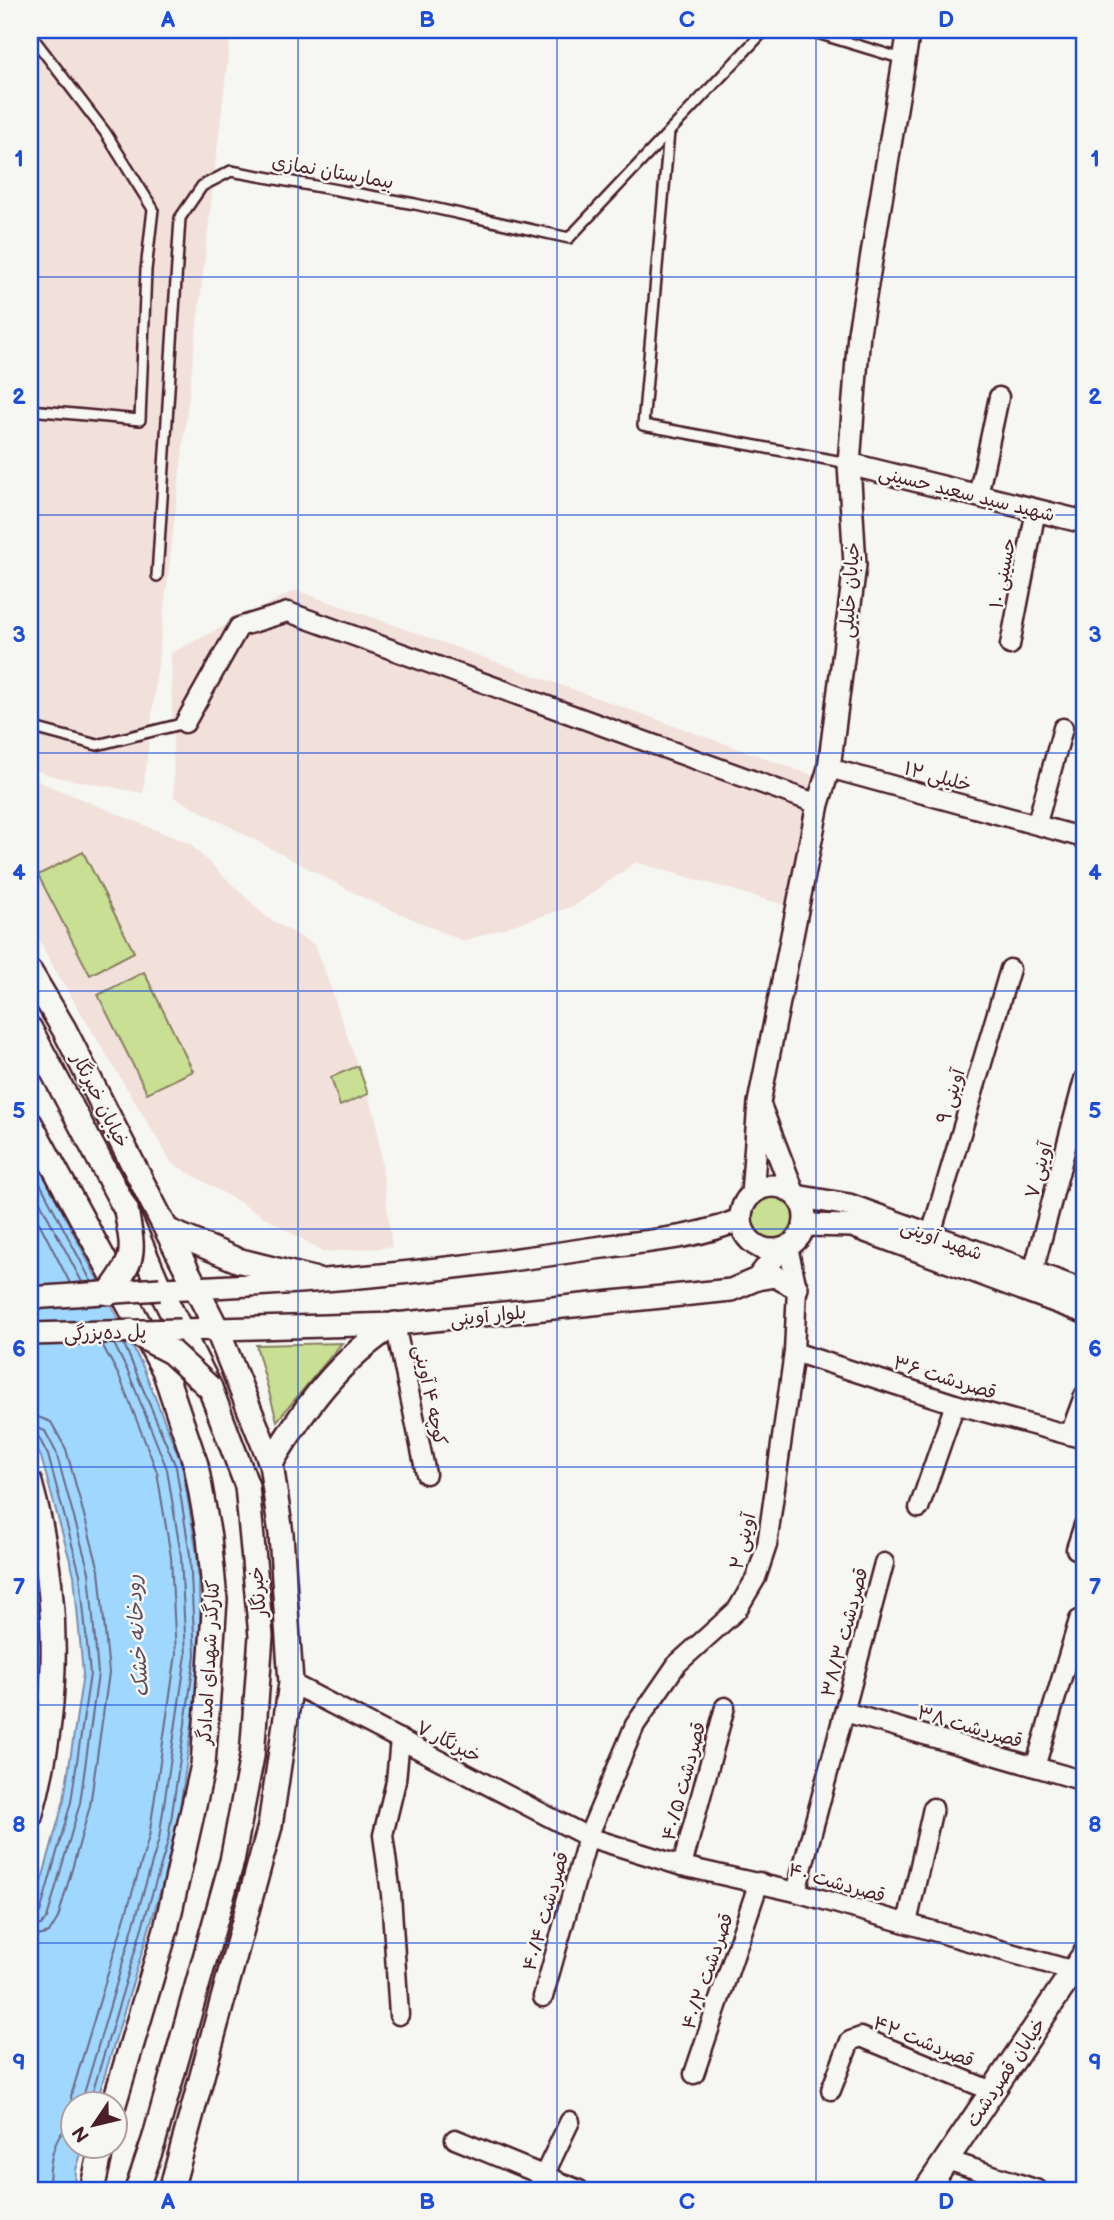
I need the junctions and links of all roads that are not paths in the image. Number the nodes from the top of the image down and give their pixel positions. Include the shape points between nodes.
1 (765, 30) edge
2 (807, 30) edge
3 (909, 30) edge
4 (30, 34) edge
5 (904, 59) junction
6 (669, 132) junction
7 (999, 397) dead end
8 (30, 410) edge
9 (849, 464) junction
10 (978, 496) junction
11 (1036, 510) junction
12 (1084, 522) edge
13 (157, 576) dead end
14 (1010, 645) dead end
15 (185, 723) joint
16 (30, 727) edge
17 (1063, 728) dead end
18 (829, 768) junction
19 (818, 804) junction
20 (1037, 823) junction
21 (1084, 838) edge
22 (1010, 969) dead end
23 (30, 972) edge
24 (30, 1029) edge
25 (1084, 1079) edge
26 (759, 1103) junction
27 (30, 1123) edge
28 (752, 1194) junction
29 (795, 1195) junction
30 (127, 1210) junction
31 (741, 1219) junction
32 (805, 1225) junction
33 (167, 1230) junction
34 (931, 1234) junction
35 (784, 1248) junction
36 (1033, 1272) junction
37 (313, 1279) junction
38 (757, 1279) junction
39 (198, 1288) junction
40 (797, 1288) junction
41 (160, 1289) junction
42 (1084, 1291) edge
43 (109, 1293) junction
44 (30, 1298) edge
45 (1084, 1312) edge
46 (395, 1324) junction
47 (217, 1329) junction
48 (180, 1330) junction
49 (131, 1331) junction
50 (30, 1334) edge
51 (794, 1352) junction
52 (210, 1388) junction
53 (1084, 1396) edge
54 (955, 1404) junction
55 (1077, 1437) edge
56 (271, 1463) junction
57 (426, 1474) dead end
58 (30, 1483) edge
59 (919, 1508) dead end
60 (1084, 1525) edge
61 (1076, 1549) dead end
62 (884, 1563) dead end
63 (1079, 1620) dead end
64 (291, 1683) junction
65 (725, 1707) dead end
66 (845, 1712) junction
67 (400, 1739) junction
68 (1035, 1767) junction
69 (1084, 1781) edge
70 (933, 1808) dead end
71 (30, 1817) edge
72 (588, 1837) junction
73 (682, 1866) junction
74 (759, 1882) junction
75 (796, 1892) junction
76 (907, 1923) junction
77 (1082, 1959) edge
78 (543, 1997) dead end
79 (399, 2015) dead end
80 (694, 2074) dead end
81 (118, 2090) edge
82 (831, 2090) dead end
83 (992, 2091) junction
84 (570, 2121) dead end
85 (455, 2139) dead end
86 (99, 2160) edge
87 (947, 2160) junction
88 (541, 2183) edge
89 (92, 2190) edge
90 (137, 2190) edge
91 (171, 2190) edge
92 (579, 2190) edge
93 (926, 2190) edge
94 (1038, 2190) edge

1 - 6 lane, بیمارستان نمازی
2 - 5 lane
3 - 5 street, خیابان خلیلی
4 - 8 lane via 105,132 153,209 140,420
5 - 9 street, خیابان خلیلی via 859,333
6 - 9 lane via 643,425
6 - 13 lane, بیمارستان نمازی via 569,238 231,171 202,186 180,218
7 - 10 street
9 - 10 street, شهید سید سعید حسینی
9 - 18 street, خیابان خلیلی via 855,565
10 - 11 street, شهید سید سعید حسینی
11 - 12 street, شهید سید سعید حسینی
11 - 14 street, ۱۰ حسینی
15 - 16 lane via 97,745
15 - 19 street via 239,627 288,612
17 - 20 street
18 - 19 street, خیابان خلیلی
18 - 20 street, ۱۲ خلیلی
19 - 26 street, خیابان خلیلی
20 - 21 street, ۱۲ خلیلی
22 - 34 street, ۹ آوینی
23 - 33 main road, خیابان خبرنگار
24 - 30 main road, خبرنگار
25 - 36 street, ۷ آوینی
26 - 28 street, خیابان خلیلی
26 - 29 street
27 - 81 main road, کنارگذر شهدای امدادگر via 164,1370 196,1465 214,1588 202,1765 166,1929
28 - 29 street via 773,1186
28 - 31 street
29 - 32 street via 804,1209
29 - 34 street, شهید آوینی via 849,1205
30 - 41 main road, خبرنگار
30 - 43 main road, bridge via 133,1247 129,1265
31 - 35 street via 745,1235 757,1246
31 - 37 street via 702,1232 552,1255
32 - 35 street via 799,1238
32 - 45 street, شهید آوینی via 852,1226
33 - 37 main road via 237,1260
33 - 39 main road, خبرنگار
34 - 36 street, شهید آوینی
35 - 38 street
35 - 40 street, ۲ آوینی
36 - 42 street, شهید آوینی
37 - 39 street
38 - 40 street via 775,1276
38 - 46 street, بلوار آوینی via 731,1290
39 - 41 street
39 - 47 main road, خبرنگار
40 - 51 street, ۲ آوینی
41 - 43 street, پل ده‌بزرگی, bridge
41 - 48 main road, خبرنگار
43 - 44 street, پل ده‌بزرگی, bridge
46 - 47 street, بلوار آوینی
46 - 56 main road via 372,1338 332,1375
46 - 57 street, کوچه ۴ آوینی
47 - 48 street, بلوار آوینی
47 - 56 main road, خبرنگار
48 - 49 street, پل ده‌بزرگی, bridge
48 - 52 main road, خبرنگار
49 - 50 street, پل ده‌بزرگی, bridge
49 - 52 main road, bridge via 171,1352
51 - 54 street, ۳۶ قصردشت
51 - 72 street, ۲ آوینی via 767,1545 756,1578 737,1610 677,1664 635,1725
52 - 90 main road, خبرنگار via 247,1486 261,1636 252,1756 232,1861
53 - 55 street
54 - 55 street, ۳۶ قصردشت
54 - 59 street
56 - 64 main road, خبرنگار via 281,1534
58 - 71 main road via 52,1607 54,1688 48,1746
60 - 61 street
62 - 66 street, ۳۸/۳ قصردشت
63 - 68 street
64 - 67 street, ۷ خبرنگار
64 - 91 main road, خبرنگار via 270,1826
65 - 73 street, ۴۰/۵ قصردشت
66 - 68 street, ۳۸ قصردشت
66 - 75 street, ۳۸/۳ قصردشت
67 - 72 street, ۷ خبرنگار
67 - 79 street via 383,1835
68 - 69 street, ۳۸ قصردشت
70 - 76 street
72 - 73 street, ۴۰ قصردشت
72 - 78 street, ۴۰/۴ قصردشت
73 - 74 street, ۴۰ قصردشت
74 - 75 street, ۴۰ قصردشت
74 - 80 street, ۴۰/۲ قصردشت
75 - 76 street, ۴۰ قصردشت
76 - 77 street, ۴۰ قصردشت
77 - 83 main road, خیابان قصردشت
82 - 83 street, ۴۲ قصردشت via 849,2041 862,2037
83 - 87 main road, خیابان قصردشت
84 - 88 street
85 - 88 street
86 - 89 main road
87 - 93 main road, خیابان قصردشت
87 - 94 street
88 - 92 street

